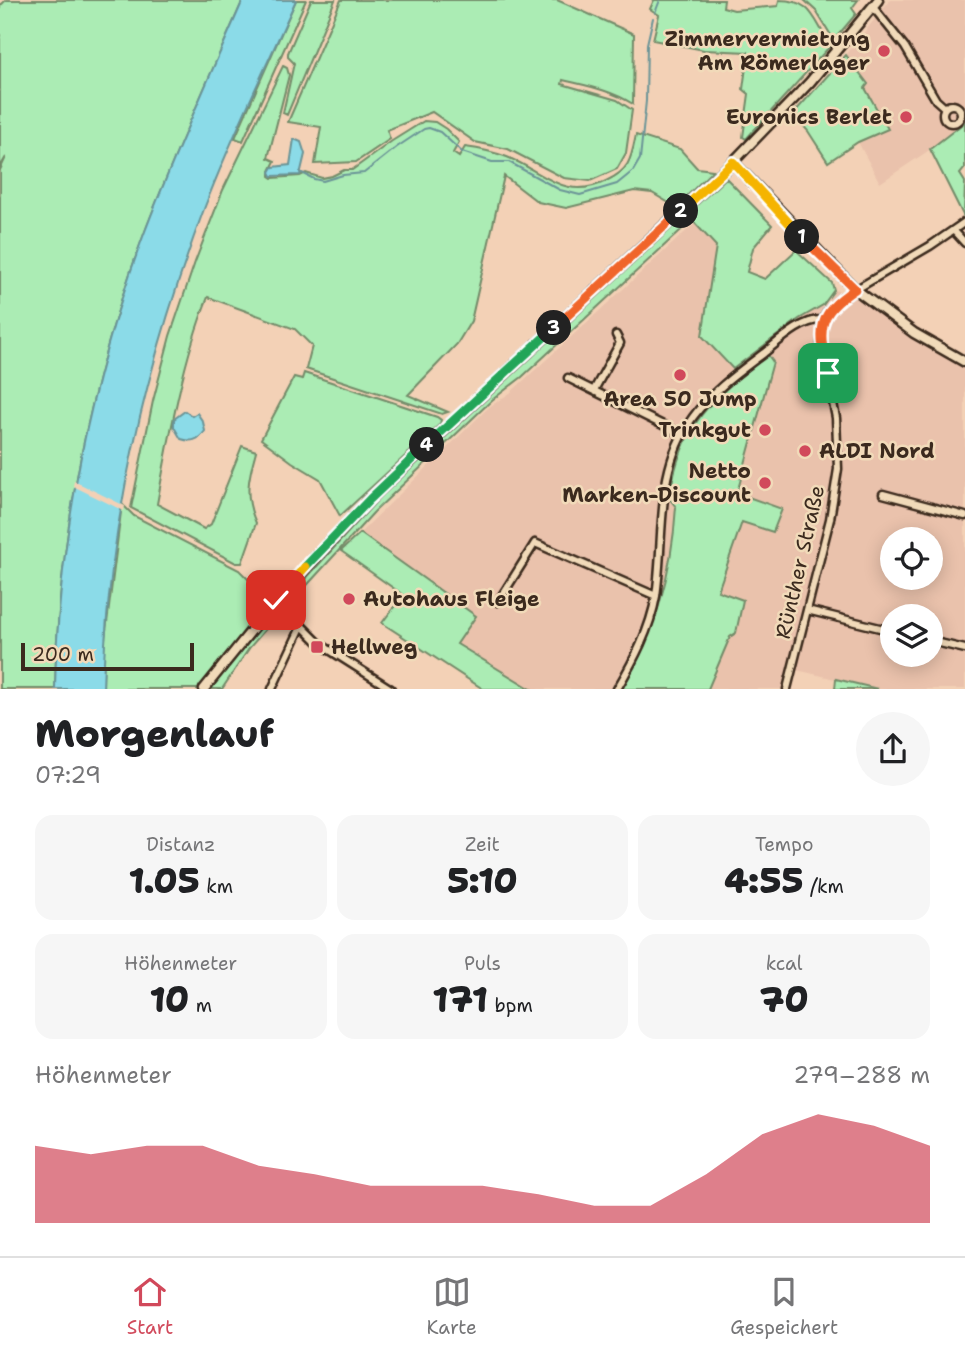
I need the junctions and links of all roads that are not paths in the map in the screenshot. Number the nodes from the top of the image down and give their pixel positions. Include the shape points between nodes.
1 (875, 3) edge
2 (945, 108) junction
3 (962, 110) edge
4 (733, 162) junction
5 (965, 222) edge
6 (954, 230) junction
7 (965, 243) edge
8 (855, 289) junction
9 (823, 320) junction
10 (616, 335) dead end
11 (965, 362) edge
12 (568, 377) dead end
13 (594, 390) junction
14 (682, 436) junction
15 (883, 494) dead end
16 (965, 516) edge
17 (656, 596) junction
18 (276, 600) junction
19 (498, 602) dead end
20 (807, 610) junction
21 (302, 625) junction
22 (880, 628) edge
23 (943, 644) edge
24 (965, 649) edge
25 (388, 688) edge
26 (204, 689) edge
27 (272, 689) edge
28 (617, 689) edge
29 (787, 689) edge

1 - 2 street
1 - 4 main road via 810,82
2 - 3 street via 952,105
2 - 3 street via 943,117 951,123 959,119
4 - 8 main road
4 - 18 main road via 370,499
5 - 6 street
6 - 7 street
6 - 8 street
8 - 9 street via 834,304
8 - 11 main road via 914,333
9 - 14 street via 797,329 725,383 698,410
9 - 20 street, Rünther Straße via 821,343 836,418 838,470
10 - 13 street via 620,342
12 - 13 street
13 - 14 street
14 - 17 street via 665,483
15 - 16 street
17 - 19 street via 535,543
17 - 28 street via 647,631
18 - 21 street
18 - 26 main road
20 - 22 street
20 - 29 street, Rünther Straße
21 - 25 street via 330,651
21 - 27 street
23 - 24 street

